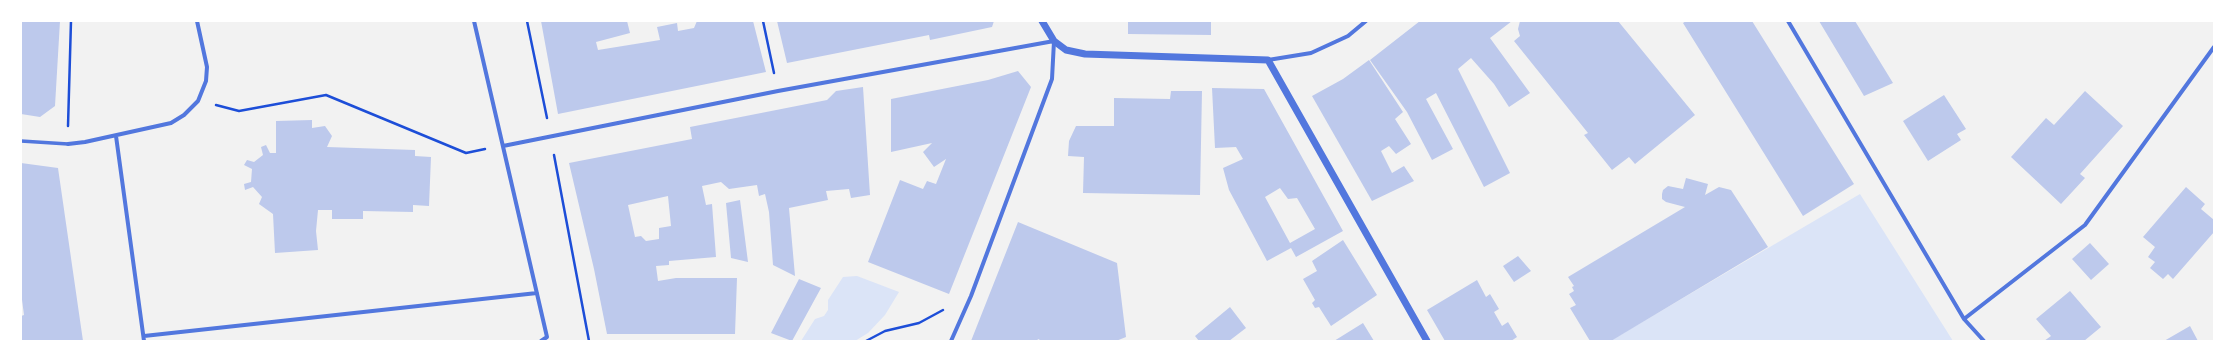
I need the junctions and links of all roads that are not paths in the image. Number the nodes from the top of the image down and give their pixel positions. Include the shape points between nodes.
1 (197, 21) edge
2 (474, 21) edge
3 (1042, 21) edge
4 (1366, 21) edge
5 (1788, 21) edge
6 (1054, 42) junction
7 (2214, 47) edge
8 (1268, 60) junction
9 (116, 136) junction
10 (21, 141) edge
11 (68, 144) joint
12 (503, 146) junction
13 (537, 293) junction
14 (1964, 319) junction
15 (144, 336) junction
16 (144, 341) edge
17 (541, 341) edge
18 (952, 341) edge
19 (1426, 341) edge
20 (1984, 341) edge

1 - 9 street via 207,67 206,81 198,101 184,115 171,122
2 - 12 street
3 - 6 street
4 - 8 street via 1348,36 1311,53
5 - 14 street
6 - 8 street via 1066,50 1084,54
6 - 12 street via 778,91
6 - 18 street via 1052,80
7 - 14 street via 2085,225
8 - 19 street
9 - 11 street
9 - 15 street
10 - 11 street
12 - 13 street
13 - 15 street
13 - 17 street via 547,337
14 - 20 street
15 - 16 street

